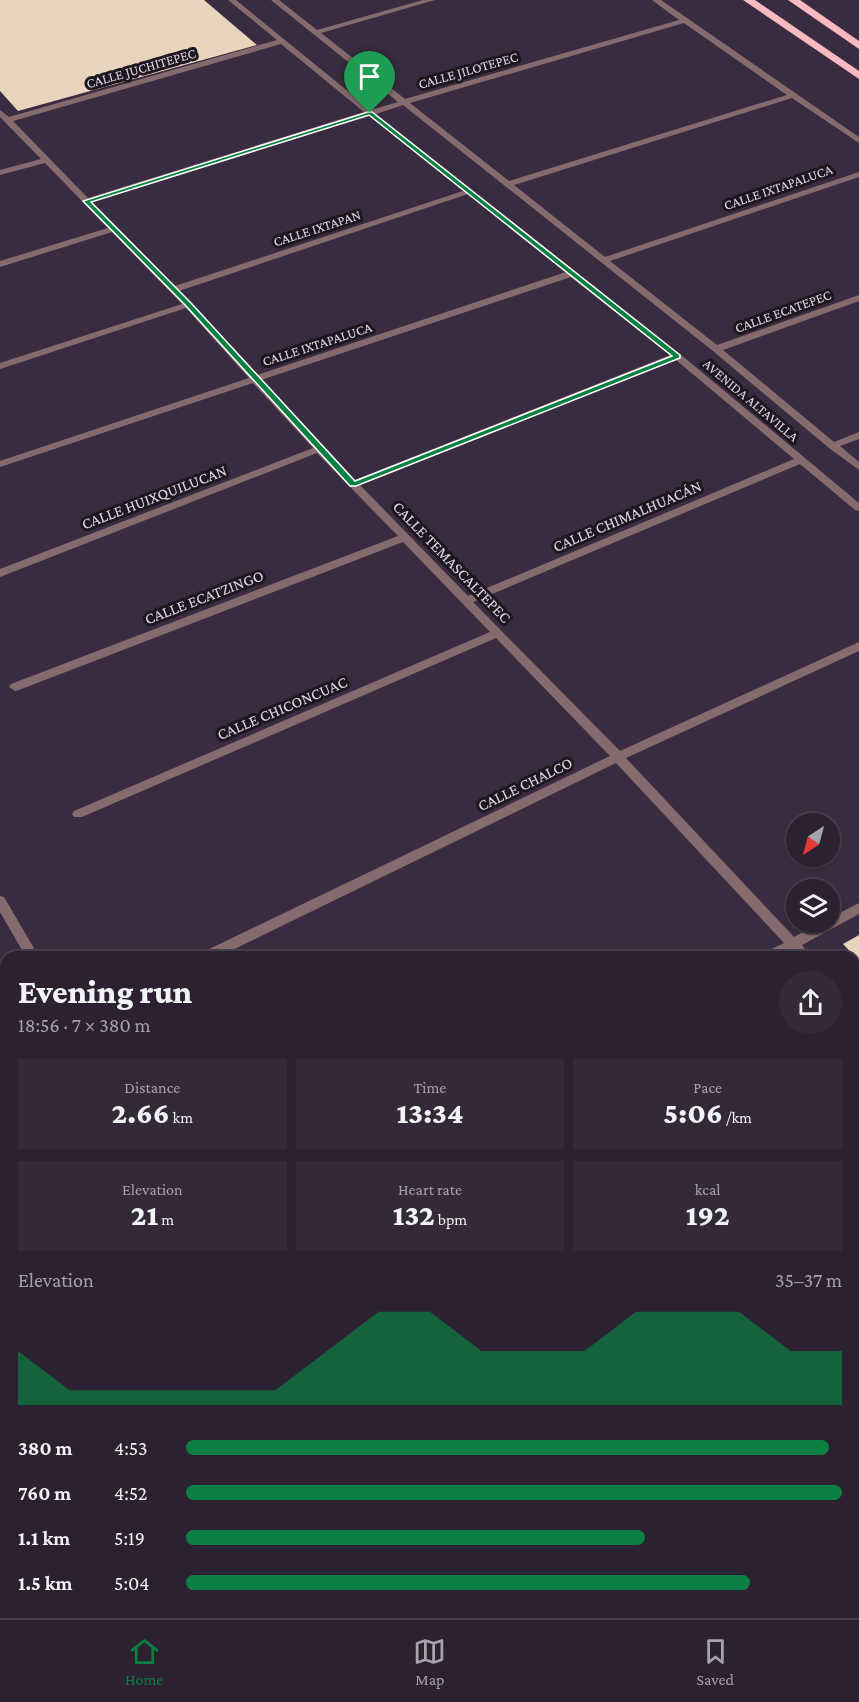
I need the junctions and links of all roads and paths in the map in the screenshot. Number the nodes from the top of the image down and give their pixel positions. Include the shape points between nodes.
1 (232, 0) edge
2 (275, 0) edge
3 (431, 0) edge
4 (656, 0) edge
5 (748, 0) edge
6 (765, 0) edge
7 (793, 0) edge
8 (686, 20) junction
9 (317, 32) junction
10 (282, 41) junction
11 (859, 46) edge
12 (859, 63) edge
13 (859, 76) edge
14 (795, 95) junction
15 (405, 102) junction
16 (370, 113) junction
17 (4, 116) edge
18 (859, 141) edge
19 (46, 160) junction
20 (0, 173) edge
21 (859, 174) edge
22 (508, 184) junction
23 (470, 192) junction
24 (86, 201) junction
25 (112, 230) junction
26 (603, 260) junction
27 (0, 264) edge
28 (573, 273) junction
29 (173, 290) junction
30 (859, 298) edge
31 (188, 305) junction
32 (716, 349) junction
33 (677, 356) junction
34 (0, 366) edge
35 (256, 379) junction
36 (859, 435) edge
37 (832, 446) junction
38 (319, 449) junction
39 (801, 460) junction
40 (0, 464) edge
41 (859, 467) edge
42 (353, 484) junction
43 (859, 508) edge
44 (405, 537) junction
45 (0, 573) edge
46 (465, 601) junction
47 (498, 633) junction
48 (859, 646) edge
49 (15, 687) dead end
50 (618, 757) junction
51 (78, 814) dead end
52 (0, 901) edge
53 (859, 908) edge
54 (792, 944) junction
55 (29, 951) edge
56 (218, 951) edge
57 (779, 951) edge
58 (799, 951) edge

1 - 10 street, AVENIDA ALTAVILLA
2 - 9 street, AVENIDA ALTAVILLA
3 - 9 street
4 - 8 street
5 - 13 highway
6 - 12 highway
7 - 11 highway
8 - 14 street
8 - 15 street, CALLE JILOTEPEC
9 - 15 street, AVENIDA ALTAVILLA
10 - 16 street, AVENIDA ALTAVILLA
10 - 17 street, CALLE JUCHITEPEC
14 - 18 street
14 - 22 street
15 - 16 street, CALLE JILOTEPEC
15 - 22 street, AVENIDA ALTAVILLA
16 - 23 street, AVENIDA ALTAVILLA
16 - 24 street, CALLE JILOTEPEC
17 - 19 street, CALLE TEMASCALTEPEC
19 - 20 street
19 - 24 street, CALLE TEMASCALTEPEC
21 - 26 street, CALLE IXTAPALUCA
22 - 26 street, AVENIDA ALTAVILLA
23 - 28 street, AVENIDA ALTAVILLA
23 - 29 street, CALLE IXTAPAN
24 - 25 street, CALLE TEMASCALTEPEC
25 - 27 street
25 - 29 street, CALLE TEMASCALTEPEC
26 - 32 street, AVENIDA ALTAVILLA
28 - 33 street, AVENIDA ALTAVILLA
28 - 35 street, CALLE IXTAPALUCA
29 - 31 street, CALLE TEMASCALTEPEC
30 - 32 street, CALLE ECATEPEC
31 - 34 street
31 - 35 street, CALLE TEMASCALTEPEC
32 - 37 street, AVENIDA ALTAVILLA
33 - 39 street, AVENIDA ALTAVILLA
33 - 42 street
35 - 38 street, CALLE TEMASCALTEPEC
35 - 40 street, CALLE IXTAPALUCA
36 - 37 street
37 - 41 street, AVENIDA ALTAVILLA
38 - 42 street, CALLE TEMASCALTEPEC
38 - 45 street, CALLE HUIXQUILUCAN
39 - 43 street, AVENIDA ALTAVILLA
39 - 46 street, CALLE CHIMALHUACÁN
42 - 44 street, CALLE TEMASCALTEPEC
44 - 46 street, CALLE TEMASCALTEPEC
44 - 49 street, CALLE ECATZINGO
46 - 47 street, CALLE TEMASCALTEPEC
47 - 50 street, CALLE TEMASCALTEPEC
47 - 51 street, CALLE CHICONCUAC
48 - 50 street, CALLE CHALCO
50 - 54 street, CALLE TEMASCALTEPEC
50 - 56 street, CALLE CHALCO
52 - 55 street
53 - 54 street
54 - 57 street
54 - 58 street, CALLE TEMASCALTEPEC

